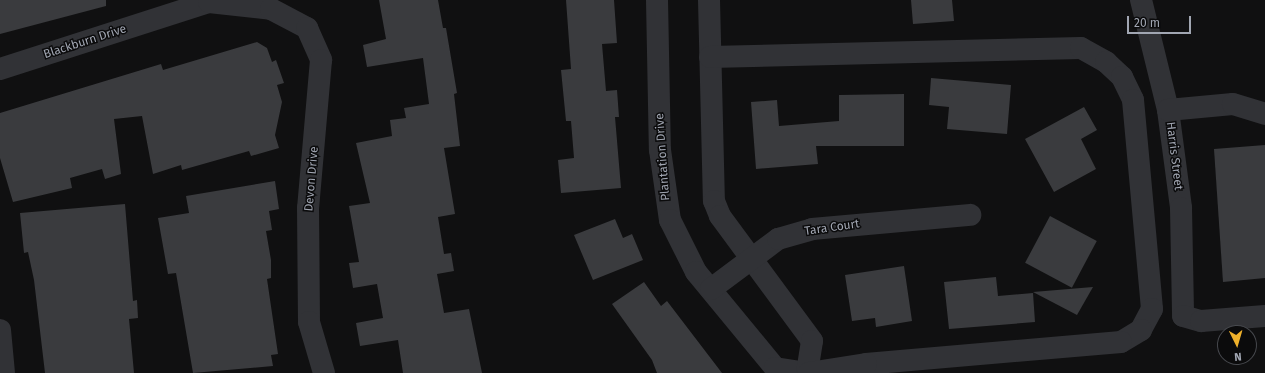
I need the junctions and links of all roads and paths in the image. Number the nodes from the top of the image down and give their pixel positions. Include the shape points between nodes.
1 (657, 0) edge
2 (709, 0) edge
3 (1141, 0) edge
4 (209, 1) edge
5 (168, 7) edge
6 (270, 9) joint
7 (710, 57) junction
8 (0, 69) edge
9 (1168, 110) junction
10 (1265, 114) edge
11 (970, 215) dead end
12 (751, 258) junction
13 (711, 289) junction
14 (1265, 316) edge
15 (0, 330) edge
16 (4, 373) edge
17 (324, 373) edge
18 (807, 373) edge

1 - 13 street, Plantation Drive via 660,150 665,204 693,266
2 - 7 street
3 - 9 street, Harris Street
4 - 5 street, Blackburn Drive
4 - 6 street, Blackburn Drive
5 - 8 street, Blackburn Drive
6 - 17 street, Devon Drive via 307,28 321,60 308,208 309,314
7 - 12 street via 714,201 720,216
7 - 18 street, Plantation Drive via 1081,48 1106,62 1122,77 1133,100 1152,308 1141,330 1120,342 866,364
9 - 10 street via 1233,104
9 - 14 street, Harris Street via 1181,208 1183,316 1201,321
11 - 12 street, Tara Court via 812,229 778,239
12 - 13 street, Tara Court
12 - 18 street via 812,341
13 - 18 street, Plantation Drive via 775,368
15 - 16 street

